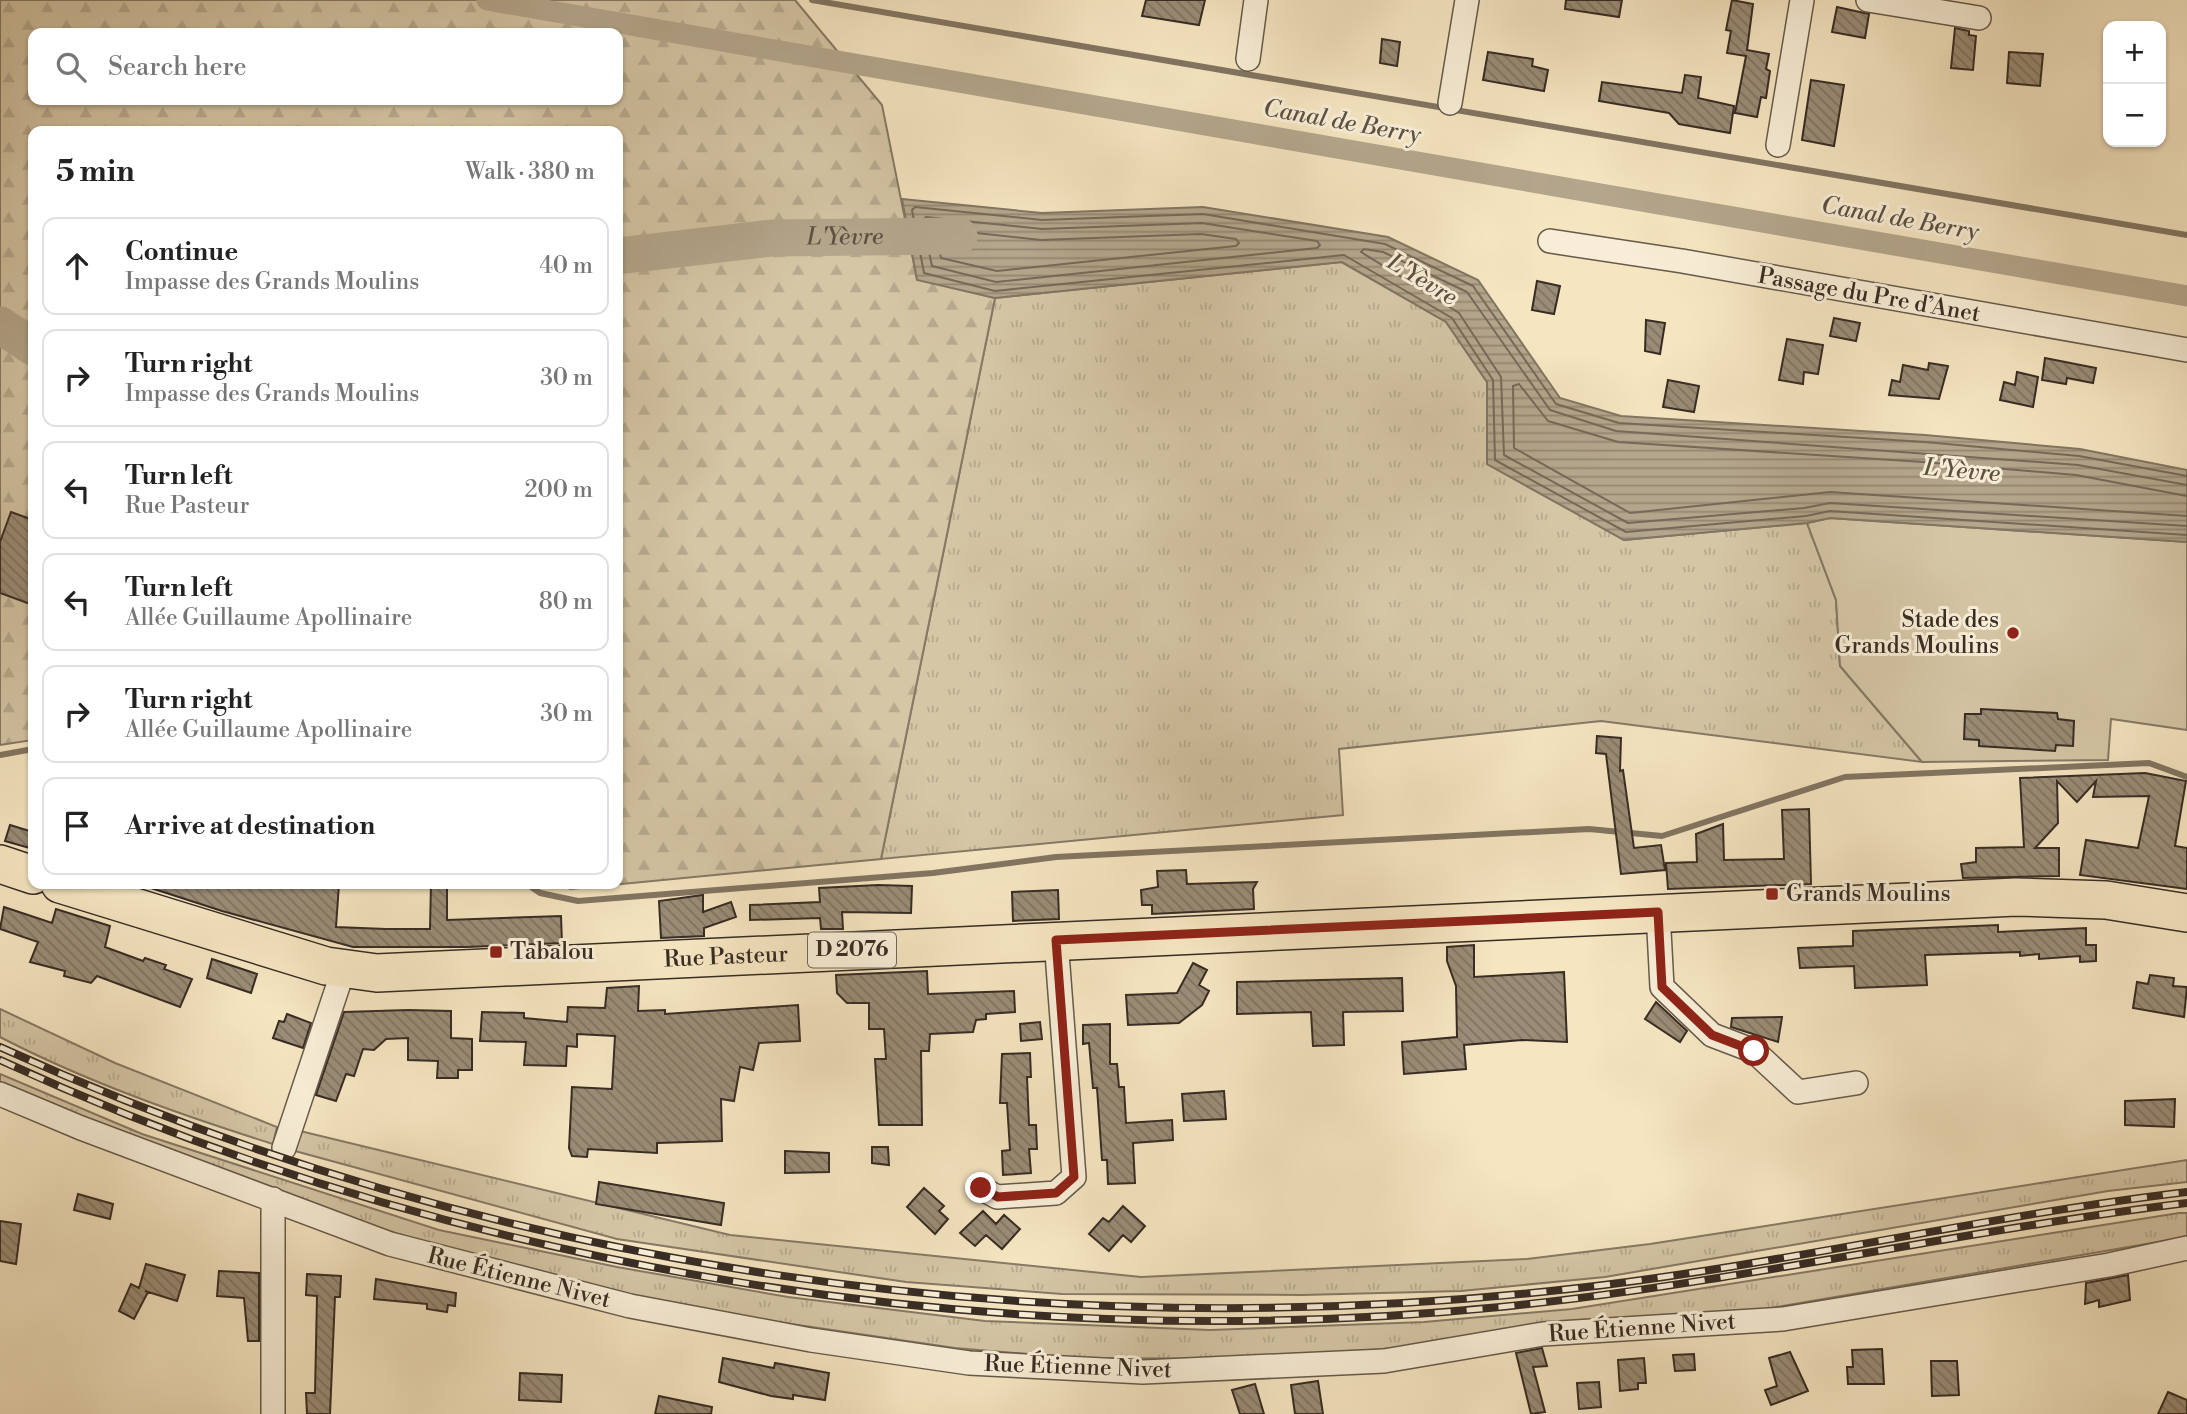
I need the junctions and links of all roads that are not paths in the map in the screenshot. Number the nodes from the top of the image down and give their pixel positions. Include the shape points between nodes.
1 (1256, 0) edge
2 (1467, 0) edge
3 (1802, 0) edge
4 (1868, 0) edge
5 (1979, 19) dead end
6 (1248, 59) dead end
7 (1450, 103) dead end
8 (1779, 145) dead end
9 (1550, 241) dead end
10 (2187, 350) edge
11 (0, 864) edge
12 (28, 873) edge
13 (76, 889) edge
14 (1658, 912) junction
15 (2187, 913) edge
16 (1056, 940) junction
17 (343, 971) junction
18 (1856, 1083) dead end
19 (0, 1094) edge
20 (284, 1148) dead end
21 (981, 1188) dead end
22 (273, 1199) junction
23 (2187, 1248) edge
24 (273, 1414) edge

1 - 6 street
2 - 7 street
3 - 8 street
4 - 5 street
9 - 10 street, Passage du Pre d’Anet
11 - 12 main road
13 - 17 main road, Rue Pasteur / D 2076
14 - 15 main road, D 2076 via 2042,897 2106,900
14 - 16 main road, Rue Pasteur / D 2076
14 - 18 street via 1662,987 1712,1035 1754,1051 1798,1092
16 - 17 main road, Rue Pasteur / D 2076
16 - 21 street via 1074,1177 1056,1193 998,1197
17 - 20 street
19 - 22 street, Rue Étienne Nivet via 80,1129
22 - 23 street, Rue Étienne Nivet via 390,1244 629,1306 888,1352 1025,1368 1129,1372 1346,1365 1543,1334 1783,1319
22 - 24 street

